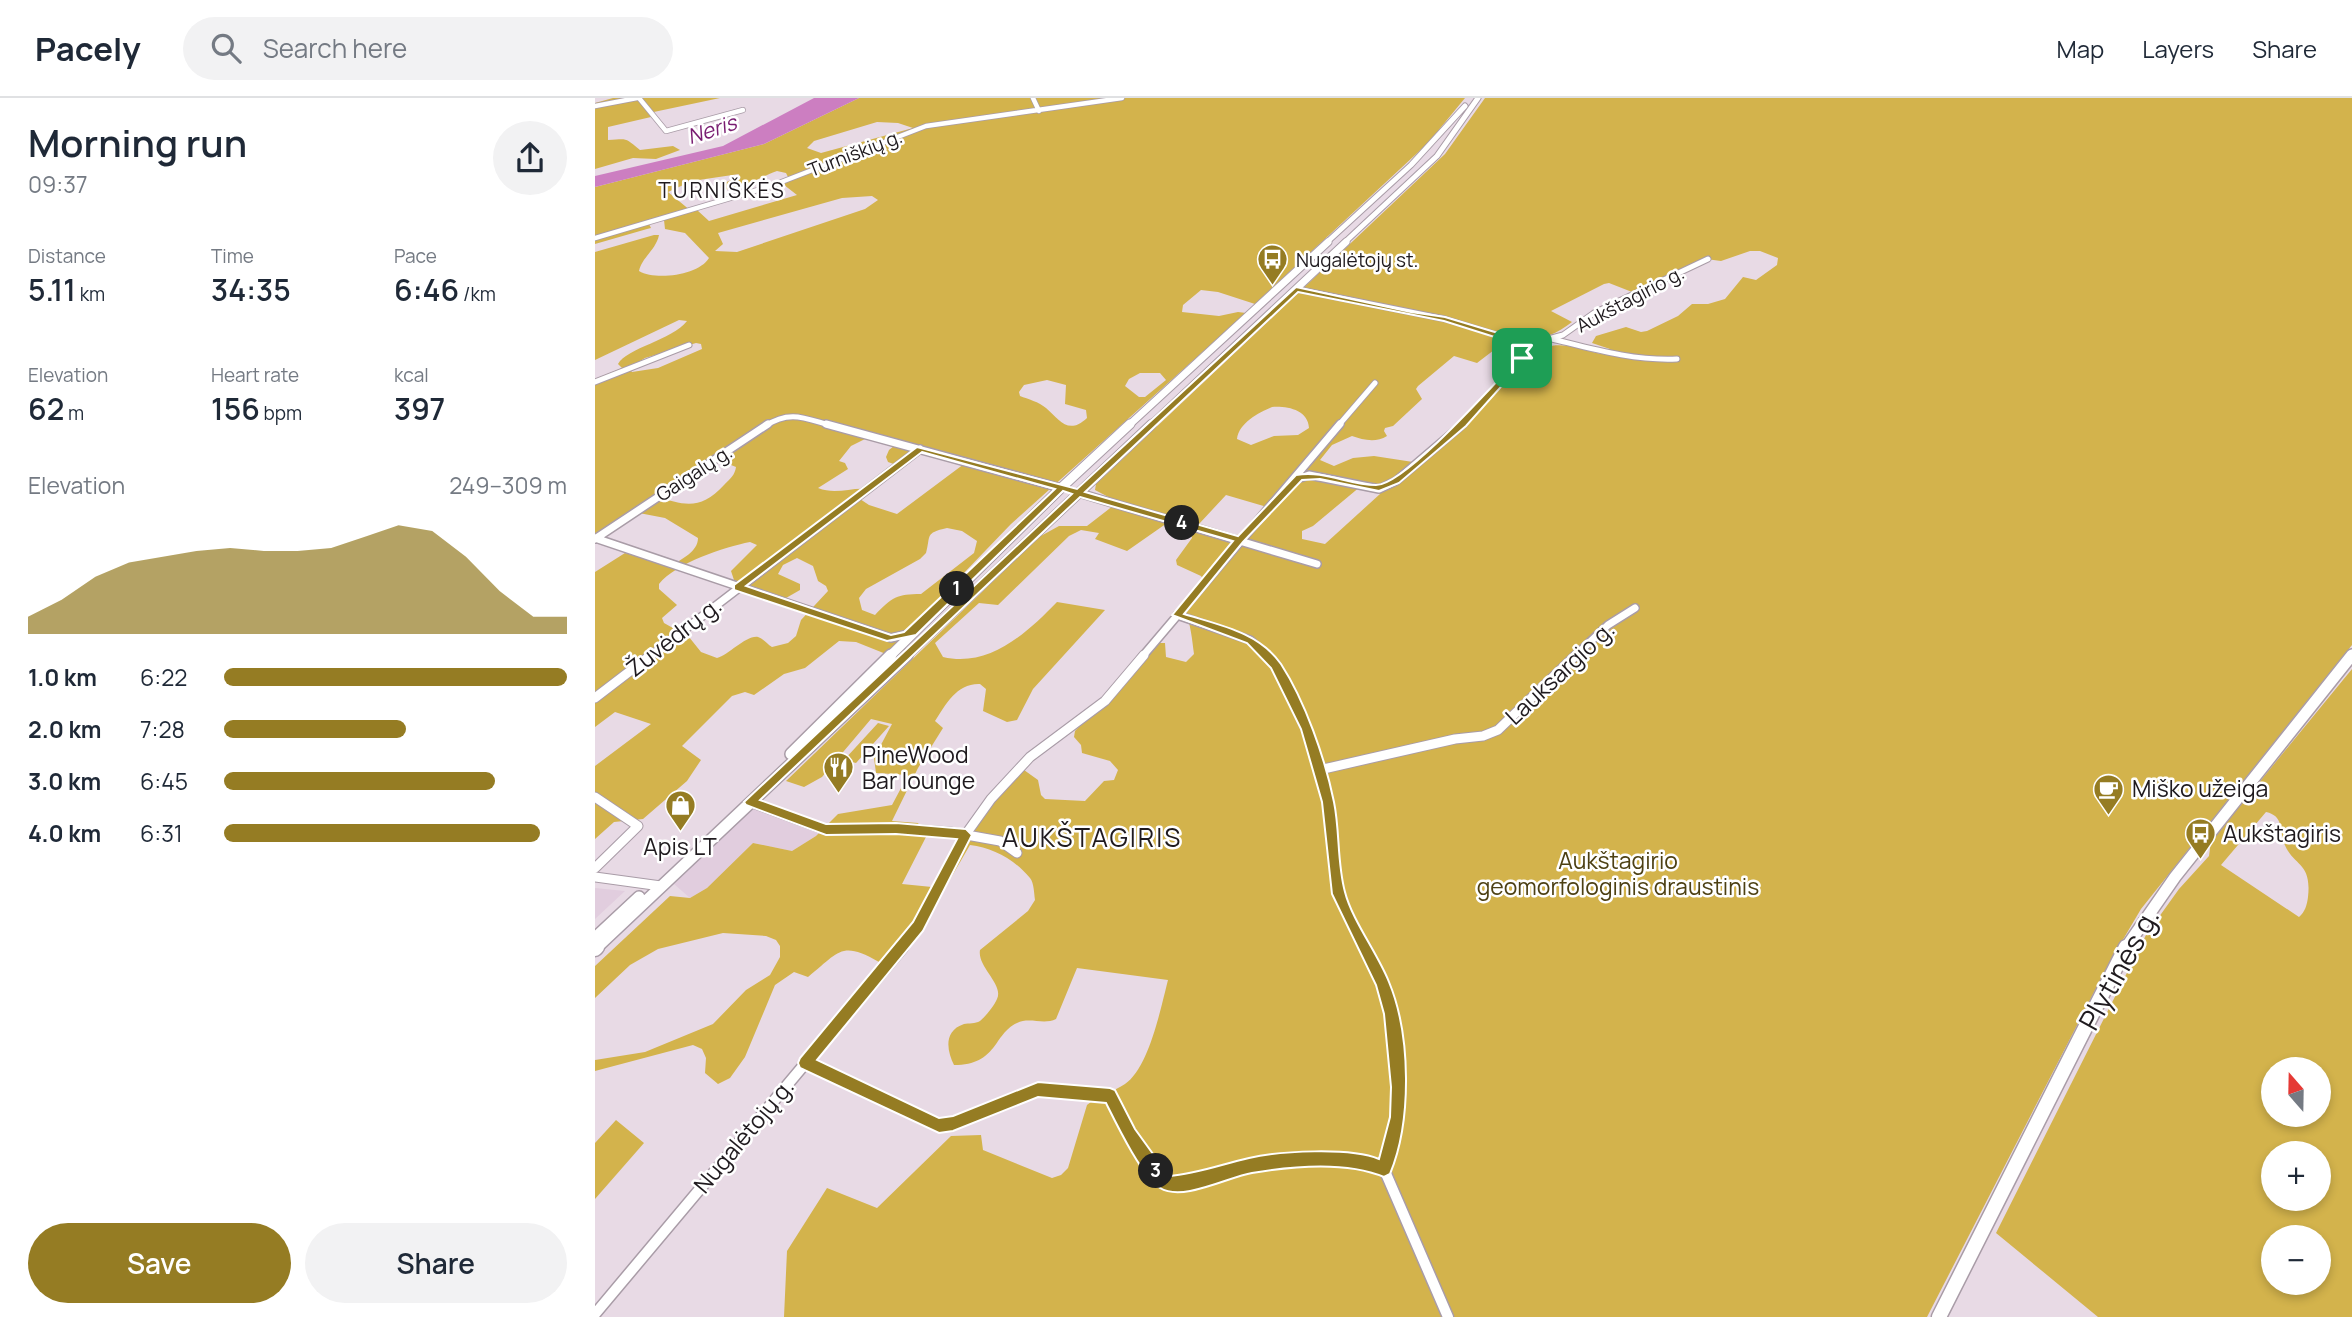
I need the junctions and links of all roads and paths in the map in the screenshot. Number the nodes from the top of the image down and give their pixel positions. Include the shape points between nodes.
1 (609, 98) edge
2 (638, 98) edge
3 (1033, 98) edge
4 (1122, 98) edge
5 (1472, 98) edge
6 (1479, 98) edge
7 (595, 104) edge
8 (743, 110) dead end
9 (1039, 111) junction
10 (1462, 111) junction
11 (1470, 111) junction
12 (1354, 217) junction
13 (1369, 220) junction
14 (595, 238) edge
15 (1708, 259) dead end
16 (1296, 289) junction
17 (1552, 339) junction
18 (1537, 342) junction
19 (689, 345) dead end
20 (1677, 359) dead end
21 (595, 382) edge
22 (1375, 383) dead end
23 (920, 449) junction
24 (1292, 481) junction
25 (1061, 488) junction
26 (1079, 493) junction
27 (595, 538) edge
28 (1240, 540) junction
29 (1317, 564) dead end
30 (737, 587) junction
31 (1635, 608) dead end
32 (1177, 615) junction
33 (913, 633) junction
34 (891, 638) junction
35 (893, 652) junction
36 (2352, 655) edge
37 (595, 698) edge
38 (1319, 769) junction
39 (595, 797) edge
40 (750, 802) junction
41 (966, 835) junction
42 (1017, 853) dead end
43 (595, 868) edge
44 (595, 877) edge
45 (657, 885) junction
46 (595, 938) edge
47 (595, 949) edge
48 (805, 1063) junction
49 (1384, 1169) junction
50 (595, 1314) edge
51 (1448, 1317) edge
52 (1939, 1317) edge

1 - 7 street
2 - 7 street
2 - 8 street via 666,131
3 - 9 street
4 - 9 street, Turniškių g.
5 - 10 main road
6 - 11 main road
9 - 14 street, Turniškių g. via 923,127 771,186
10 - 11 main road
10 - 12 main road
11 - 13 main road via 1443,149
12 - 13 main road
12 - 25 main road
13 - 16 main road
15 - 17 street, Aukštagirio g. via 1594,313
16 - 18 street, Aukštagirio g.
16 - 26 main road
17 - 18 street, Aukštagirio g.
17 - 20 street, Aukštagirio g. via 1607,353
18 - 24 street via 1463,425 1396,481 1379,489 1309,475
19 - 21 street
22 - 24 street, Nugalėtojų g.
23 - 25 street
23 - 27 street, Gaigalų g. via 796,415 776,419
23 - 30 street, Žuvėdrų g.
24 - 28 street, Nugalėtojų g.
25 - 26 main road
25 - 33 main road
26 - 28 street
26 - 40 main road
27 - 30 street
28 - 29 street
28 - 32 street, Nugalėtojų g.
30 - 34 street
30 - 37 street, Žuvėdrų g.
31 - 38 street, Lauksargio g. via 1608,625 1492,734
32 - 38 street via 1250,640 1276,665 1307,729
32 - 41 street, Nugalėtojų g. via 1097,709 1028,757
33 - 34 street
33 - 35 main road
34 - 35 street
35 - 45 main road
36 - 52 main road, Plytinės g. via 2175,877 2119,958
38 - 49 street via 1328,802 1338,894 1383,984 1392,1014 1398,1117
39 - 43 street via 638,826
40 - 41 street via 826,830 896,828
40 - 45 main road
41 - 42 street via 1000,841
41 - 48 street, Nugalėtojų g. via 918,926
44 - 45 street
45 - 46 main road
45 - 47 main road
48 - 49 street via 939,1126 1038,1090 1110,1096 1130,1135 1168,1184 1251,1165 1341,1158
48 - 50 street, Nugalėtojų g.
49 - 51 street

